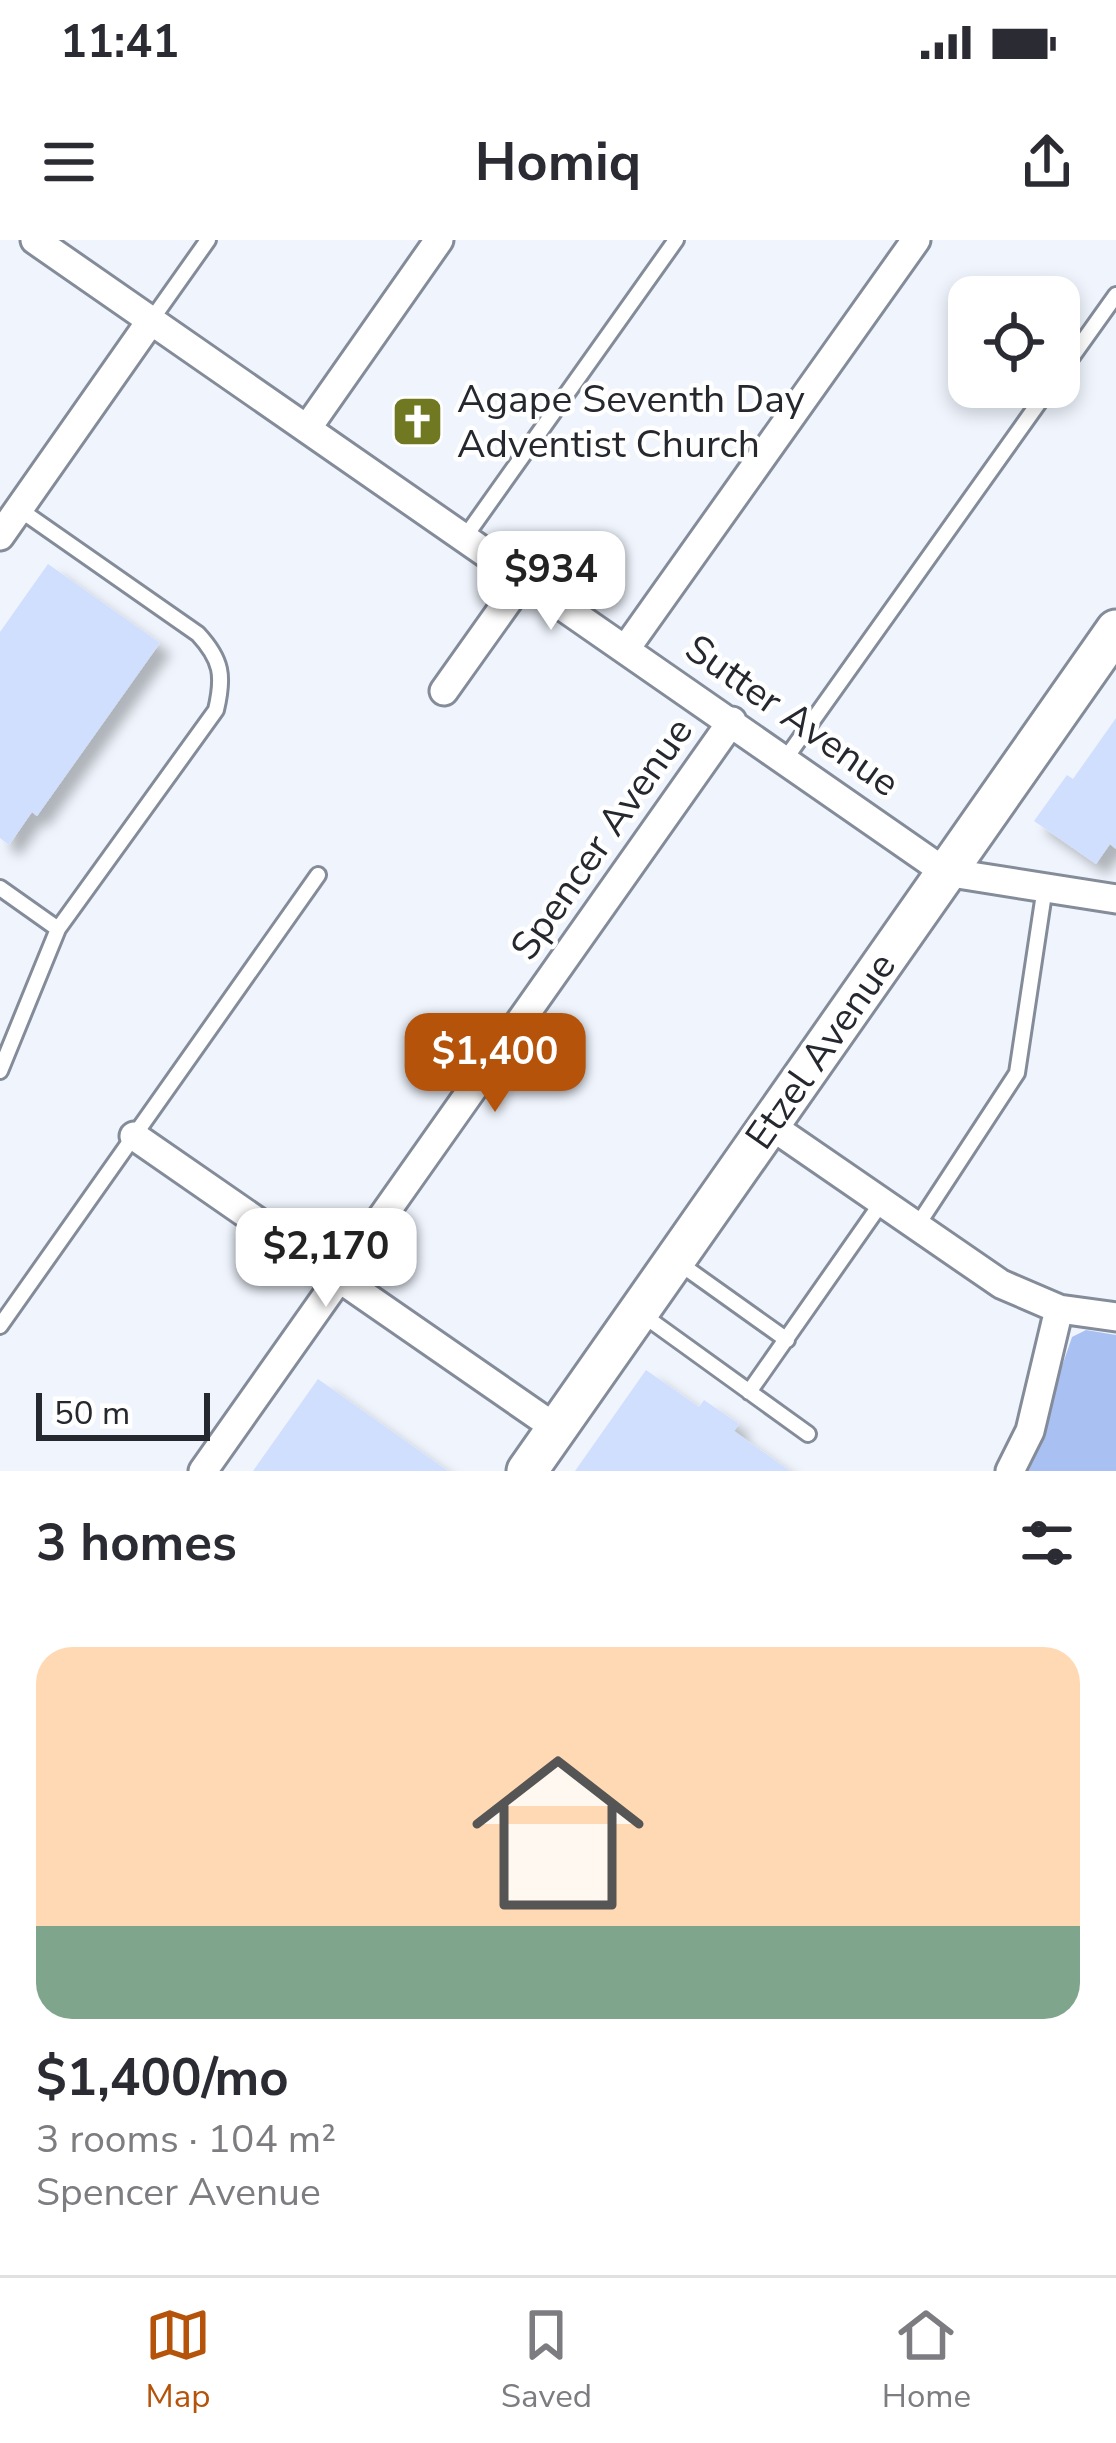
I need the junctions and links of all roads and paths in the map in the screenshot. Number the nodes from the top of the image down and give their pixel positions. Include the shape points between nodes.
1 (35, 240) edge
2 (208, 240) edge
3 (440, 240) edge
4 (676, 240) edge
5 (916, 240) edge
6 (1116, 295) edge
7 (150, 322) junction
8 (1080, 346) edge
9 (1035, 408) edge
10 (308, 427) junction
11 (19, 509) junction
12 (0, 536) edge
13 (465, 537) junction
14 (525, 577) junction
15 (1116, 631) edge
16 (627, 647) junction
17 (444, 691) dead end
18 (732, 721) junction
19 (785, 758) junction
20 (945, 872) junction
21 (318, 875) dead end
22 (1045, 887) junction
23 (0, 888) edge
24 (1116, 898) edge
25 (58, 929) junction
26 (0, 1071) edge
27 (770, 1125) junction
28 (134, 1136) junction
29 (882, 1202) junction
30 (917, 1226) junction
31 (675, 1261) junction
32 (340, 1281) junction
33 (1059, 1310) junction
34 (639, 1312) junction
35 (1116, 1317) edge
36 (0, 1326) edge
37 (787, 1340) junction
38 (749, 1392) junction
39 (557, 1429) junction
40 (808, 1434) dead end
41 (203, 1471) edge
42 (527, 1471) edge
43 (1010, 1471) edge

1 - 7 street, Sutter Avenue
2 - 7 lane
3 - 10 street
4 - 13 lane
5 - 16 street
6 - 8 lane
7 - 10 street, Sutter Avenue
7 - 11 street
9 - 19 lane
10 - 13 street, Sutter Avenue
11 - 12 street
11 - 25 lane via 198,634 217,654 224,679 216,710
13 - 14 street, Sutter Avenue
14 - 16 street, Sutter Avenue
14 - 17 street
15 - 20 street, Etzel Avenue
16 - 18 street, Sutter Avenue
18 - 19 street, Sutter Avenue
18 - 32 street, Spencer Avenue
19 - 20 street, Sutter Avenue
20 - 22 street, Sutter Avenue
20 - 27 street, Etzel Avenue
21 - 28 lane
22 - 24 street, Sutter Avenue
22 - 30 lane via 1017,1073
23 - 25 lane
25 - 26 lane
27 - 29 street
27 - 31 street, Etzel Avenue
28 - 32 street
28 - 36 lane
29 - 30 street
29 - 37 lane
30 - 33 street via 1001,1284
31 - 34 street, Etzel Avenue
31 - 37 lane
32 - 39 street
32 - 41 street, Spencer Avenue
33 - 35 street
33 - 43 street via 1030,1431
34 - 38 lane
34 - 39 street, Etzel Avenue
37 - 38 lane
38 - 40 lane
39 - 42 street, Etzel Avenue

